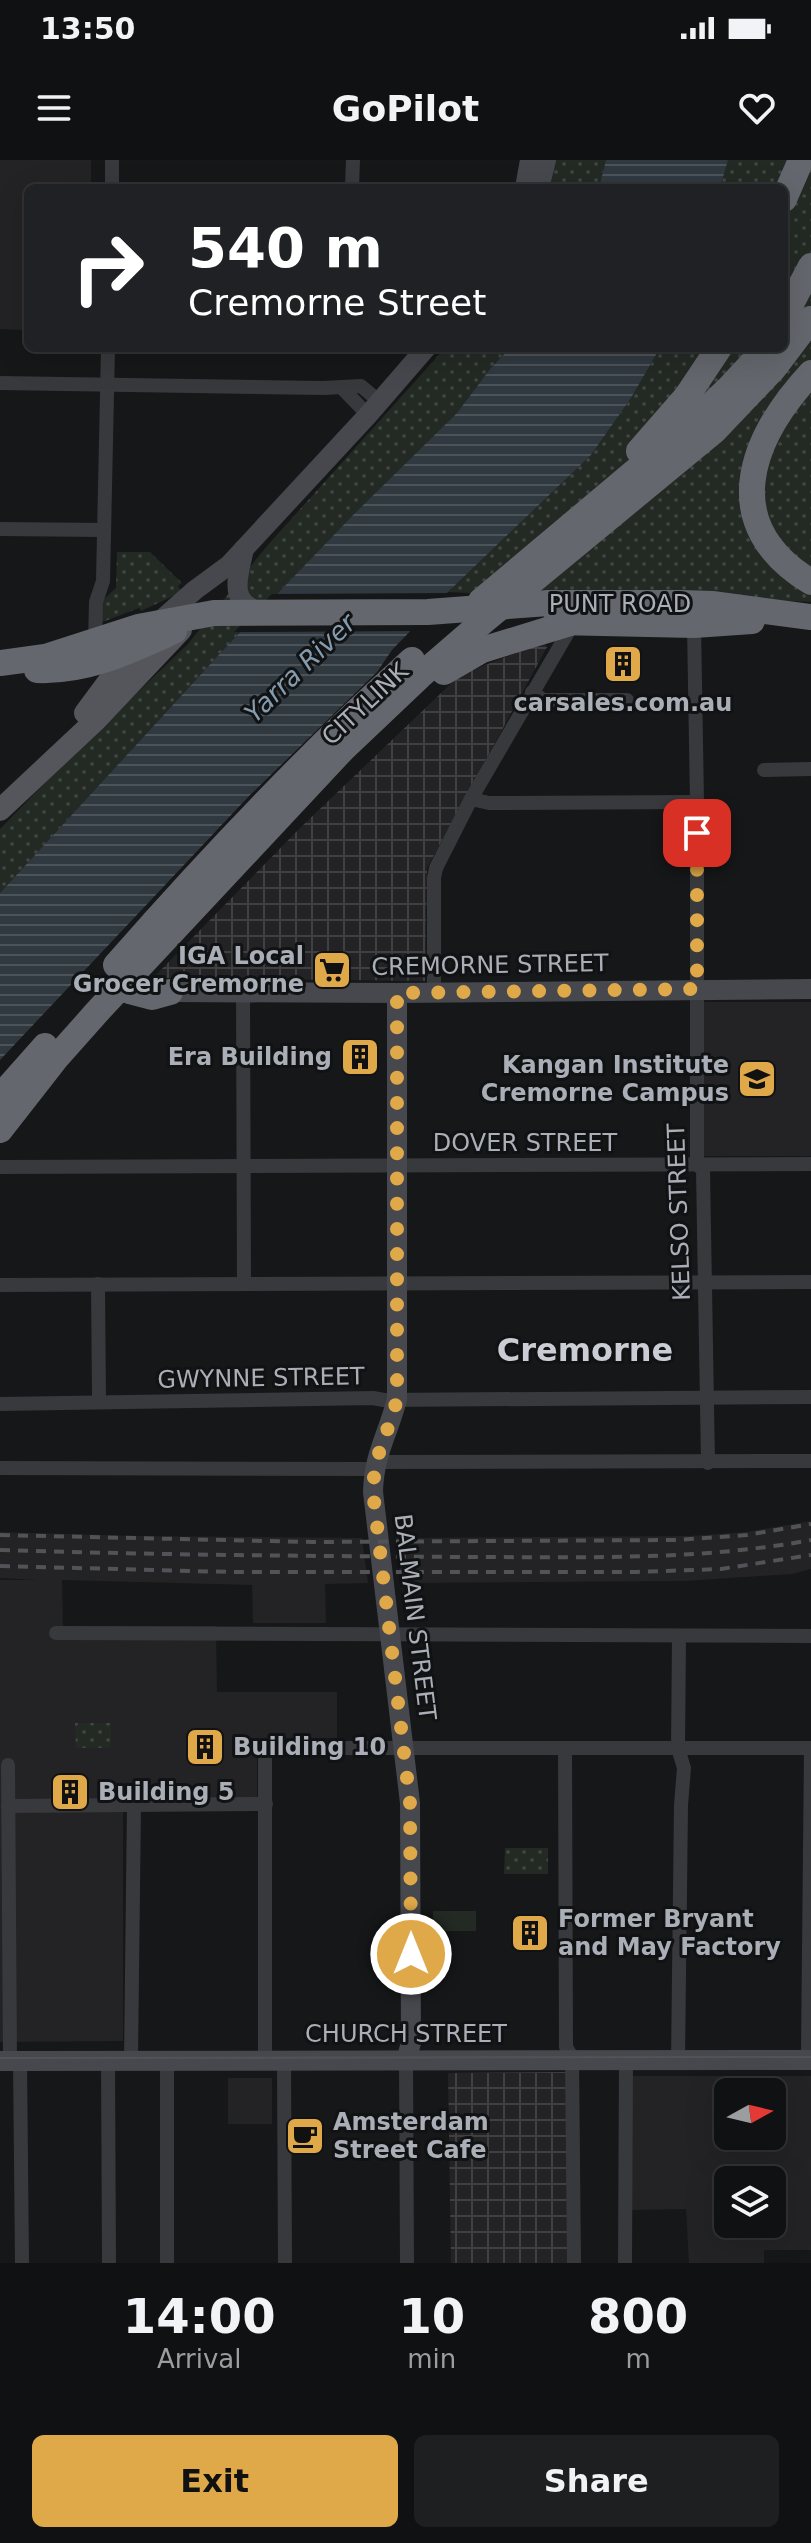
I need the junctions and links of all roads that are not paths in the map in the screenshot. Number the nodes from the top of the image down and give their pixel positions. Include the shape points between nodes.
1 (112, 160) edge
2 (353, 160) edge
3 (530, 160) edge
4 (546, 160) edge
5 (801, 160) edge
6 (112, 184) edge
7 (352, 184) edge
8 (526, 184) edge
9 (540, 184) edge
10 (788, 190) edge
11 (811, 266) edge
12 (811, 287) edge
13 (788, 309) edge
14 (788, 319) edge
15 (811, 319) edge
16 (788, 349) edge
17 (108, 352) edge
18 (423, 352) edge
19 (716, 352) edge
20 (762, 352) edge
21 (786, 352) edge
22 (811, 373) edge
23 (0, 383) edge
24 (107, 385) junction
25 (374, 409) junction
26 (662, 452) junction
27 (0, 529) edge
28 (103, 530) junction
29 (244, 549) junction
30 (229, 565) junction
31 (811, 582) edge
32 (440, 612) junction
33 (216, 615) junction
34 (811, 617) edge
35 (570, 623) junction
36 (694, 625) junction
37 (95, 642) junction
38 (131, 651) junction
39 (0, 664) edge
40 (532, 692) junction
41 (627, 700) dead end
42 (811, 769) edge
43 (764, 770) dead end
44 (37, 774) junction
45 (471, 799) junction
46 (697, 802) junction
47 (0, 810) edge
48 (150, 941) junction
49 (697, 989) junction
50 (811, 989) edge
51 (243, 990) junction
52 (129, 991) junction
53 (170, 992) joint
54 (434, 992) junction
55 (397, 993) junction
56 (0, 1097) edge
57 (2, 1127) edge
58 (697, 1164) junction
59 (811, 1164) edge
60 (244, 1165) junction
61 (397, 1166) junction
62 (0, 1167) edge
63 (704, 1282) junction
64 (811, 1282) edge
65 (396, 1283) junction
66 (98, 1284) junction
67 (244, 1284) junction
68 (0, 1285) edge
69 (706, 1397) junction
70 (811, 1397) edge
71 (397, 1399) junction
72 (99, 1402) junction
73 (0, 1404) edge
74 (811, 1461) edge
75 (708, 1463) junction
76 (374, 1466) junction
77 (0, 1468) edge
78 (56, 1633) dead end
79 (390, 1634) junction
80 (679, 1636) junction
81 (811, 1636) edge
82 (565, 1748) junction
83 (678, 1748) junction
84 (405, 1749) junction
85 (811, 1749) edge
86 (8, 1765) dead end
87 (134, 1804) junction
88 (266, 1804) junction
89 (810, 1804) edge
90 (8, 1806) junction
91 (811, 2058) edge
92 (10, 2060) edge
93 (108, 2060) junction
94 (131, 2060) junction
95 (167, 2060) junction
96 (275, 2060) junction
97 (406, 2060) junction
98 (572, 2060) junction
99 (626, 2060) junction
100 (678, 2060) junction
101 (22, 2263) edge
102 (109, 2263) edge
103 (167, 2263) edge
104 (285, 2263) edge
105 (407, 2263) edge
106 (574, 2263) edge
107 (625, 2263) edge

1 - 6 street
2 - 7 street
3 - 8 street
4 - 9 street
5 - 10 highway
11 - 13 highway
12 - 14 highway
15 - 16 highway
17 - 24 street
18 - 25 street
19 - 26 highway via 687,396
20 - 26 highway
21 - 26 highway via 742,403
22 - 31 highway via 762,443 751,485 752,509 764,538 779,558
23 - 24 street
24 - 25 street via 361,386
24 - 28 street
25 - 29 street
26 - 48 highway via 343,749
26 - 48 highway, CITYLINK via 371,698 244,826
27 - 28 street
28 - 37 street
29 - 30 street
29 - 33 street via 236,587 240,597
30 - 33 street
30 - 33 street via 195,590
32 - 33 highway, PUNT ROAD
32 - 34 highway, PUNT ROAD via 539,604 681,603
32 - 35 highway, PUNT ROAD
33 - 37 highway, PUNT ROAD
33 - 38 highway
33 - 44 main road
34 - 36 highway, PUNT ROAD
35 - 36 highway, PUNT ROAD
35 - 40 street
35 - 52 highway via 482,650 439,675
36 - 46 street, KELSO STREET
37 - 39 highway, PUNT ROAD
38 - 39 highway, PUNT ROAD via 65,670
38 - 44 main road
40 - 41 street via 543,700
40 - 45 street
42 - 43 street
44 - 47 main road
45 - 46 street
45 - 54 street via 434,878
46 - 49 street, KELSO STREET
48 - 56 highway, CITYLINK
48 - 57 highway
49 - 50 street, CREMORNE STREET
49 - 54 street, CREMORNE STREET
49 - 58 street, KELSO STREET
51 - 53 street, CREMORNE STREET
51 - 55 street, CREMORNE STREET
51 - 60 street
52 - 53 highway via 152,997
52 - 57 highway
54 - 55 street, CREMORNE STREET
55 - 61 street, BALMAIN STREET
58 - 59 street, DOVER STREET
58 - 61 street, DOVER STREET
58 - 63 street, KELSO STREET via 703,1170
60 - 61 street, DOVER STREET
60 - 62 street, DOVER STREET
60 - 67 street
61 - 65 street, BALMAIN STREET
63 - 64 street
63 - 65 street
63 - 69 street, KELSO STREET
65 - 67 street
65 - 71 street, BALMAIN STREET
66 - 67 street
66 - 68 street
66 - 72 street
69 - 70 street, GWYNNE STREET
69 - 71 street, GWYNNE STREET
69 - 75 street, KELSO STREET
71 - 72 street, GWYNNE STREET
71 - 76 street, BALMAIN STREET
72 - 73 street, GWYNNE STREET
74 - 75 street
75 - 76 street
76 - 77 street
76 - 79 street, BALMAIN STREET
78 - 79 street
79 - 80 street
79 - 84 street, BALMAIN STREET
80 - 81 street
80 - 83 street
82 - 83 street
82 - 84 street
82 - 98 street via 565,2014
83 - 85 street
83 - 100 street via 684,1768
84 - 88 street via 265,1748
84 - 97 street, BALMAIN STREET via 411,1829 411,2043
85 - 89 street
86 - 90 street
87 - 88 street
87 - 90 street
87 - 94 street
88 - 96 street
89 - 91 street
90 - 92 street
91 - 100 street, CHURCH STREET
92 - 93 street, CHURCH STREET
92 - 101 street
93 - 94 street, CHURCH STREET
93 - 102 street
94 - 95 street, CHURCH STREET
95 - 96 street, CHURCH STREET
95 - 103 street
96 - 97 street, CHURCH STREET
96 - 104 street
97 - 98 street, CHURCH STREET
97 - 105 street
98 - 99 street, CHURCH STREET
98 - 106 street
99 - 100 street, CHURCH STREET
99 - 107 street

